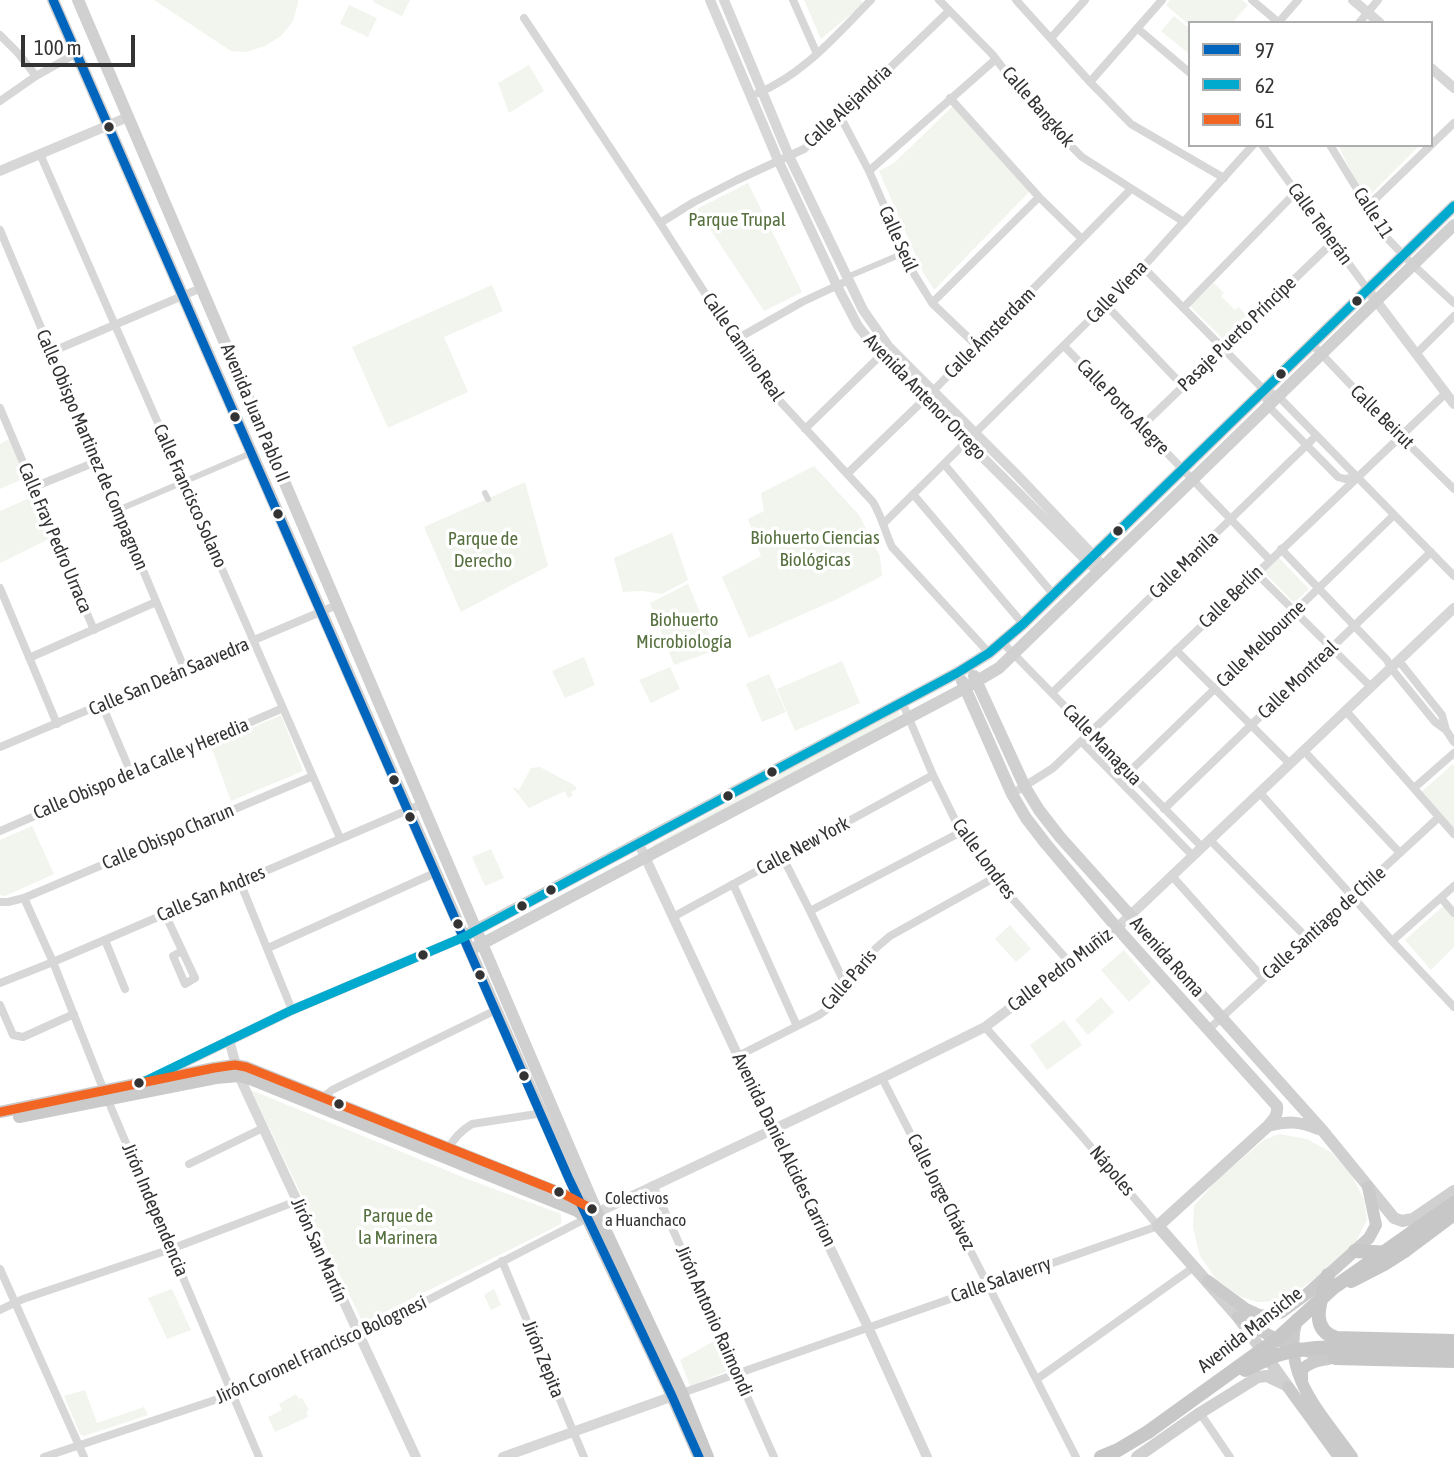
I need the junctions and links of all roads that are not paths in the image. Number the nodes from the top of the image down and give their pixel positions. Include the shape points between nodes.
1 (53, 0) edge
2 (78, 0) edge
3 (710, 0) edge
4 (724, 0) edge
5 (793, 0) edge
6 (871, 0) edge
7 (939, 0) edge
8 (1016, 0) edge
9 (1085, 0) edge
10 (1162, 0) edge
11 (1252, 0) edge
12 (1298, 0) edge
13 (1353, 0) edge
14 (1378, 0) edge
15 (949, 11) junction
16 (1368, 12) junction
17 (524, 18) dead end
18 (1276, 21) edge
19 (1280, 21) edge
20 (1361, 21) edge
21 (1378, 21) edge
22 (1137, 28) junction
23 (0, 35) edge
24 (1051, 38) junction
25 (77, 53) junction
26 (817, 54) junction
27 (996, 59) junction
28 (1433, 70) edge
29 (1188, 71) edge
30 (36, 76) junction
31 (1090, 82) junction
32 (1454, 88) edge
33 (762, 92) junction
34 (750, 97) junction
35 (950, 98) junction
36 (0, 101) edge
37 (841, 116) junction
38 (128, 117) junction
39 (1454, 123) edge
40 (108, 125) junction
41 (1433, 143) edge
42 (1251, 147) edge
43 (1263, 147) edge
44 (1331, 147) edge
45 (1429, 147) edge
46 (40, 154) junction
47 (789, 156) junction
48 (778, 160) junction
49 (0, 170) edge
50 (869, 171) junction
51 (1224, 178) junction
52 (1131, 189) junction
53 (1296, 192) junction
54 (1040, 197) junction
55 (1454, 206) edge
56 (1367, 207) junction
57 (1184, 222) junction
58 (660, 223) junction
59 (1454, 225) edge
60 (0, 230) edge
61 (1082, 239) junction
62 (1333, 242) junction
63 (9, 251) junction
64 (904, 253) junction
65 (0, 256) edge
66 (1408, 260) junction
67 (1143, 267) junction
68 (848, 278) junction
69 (837, 286) junction
70 (201, 288) junction
71 (1372, 295) junction
72 (183, 296) junction
73 (932, 303) junction
74 (1454, 303) edge
75 (1105, 304) junction
76 (1183, 308) junction
77 (1454, 316) edge
78 (115, 326) junction
79 (735, 340) junction
80 (1311, 344) junction
81 (977, 346) junction
82 (1064, 346) junction
83 (1223, 348) junction
84 (51, 352) junction
85 (1321, 354) junction
86 (1416, 354) junction
87 (881, 355) junction
88 (1183, 386) junction
89 (1264, 390) junction
90 (933, 391) junction
91 (1278, 396) junction
92 (924, 400) junction
93 (1452, 400) edge
94 (1268, 406) junction
95 (0, 408) edge
96 (1142, 426) junction
97 (805, 429) junction
98 (975, 433) junction
99 (1401, 434) junction
100 (1316, 436) junction
101 (967, 442) junction
102 (268, 445) junction
103 (1307, 445) junction
104 (252, 453) junction
105 (98, 461) junction
106 (944, 464) junction
107 (1182, 469) junction
108 (848, 474) junction
109 (1017, 475) junction
110 (1356, 477) junction
111 (1193, 480) junction
112 (183, 481) junction
113 (1008, 483) junction
114 (34, 487) junction
115 (1454, 489) edge
116 (914, 494) junction
117 (118, 510) junction
118 (1394, 515) junction
119 (1231, 520) junction
120 (884, 523) junction
121 (1118, 530) junction
122 (1129, 542) junction
123 (1281, 549) junction
124 (1431, 552) junction
125 (1090, 558) junction
126 (1270, 560) junction
127 (1101, 570) junction
128 (1256, 573) junction
129 (1454, 576) edge
130 (0, 588) edge
131 (1318, 588) junction
132 (1053, 594) junction
133 (156, 602) junction
134 (337, 605) junction
135 (1454, 608) edge
136 (1295, 611) junction
137 (321, 612) junction
138 (1023, 624) junction
139 (1354, 625) junction
140 (94, 630) junction
141 (253, 641) junction
142 (1003, 643) junction
143 (1332, 648) junction
144 (1176, 650) junction
145 (989, 653) junction
146 (1014, 654) junction
147 (29, 658) junction
148 (1395, 664) junction
149 (970, 666) junction
150 (185, 670) junction
151 (957, 673) junction
152 (971, 685) junction
153 (1371, 687) junction
154 (1214, 689) junction
155 (1052, 694) junction
156 (902, 702) junction
157 (102, 705) junction
158 (283, 708) junction
159 (1346, 710) junction
160 (910, 718) junction
161 (57, 724) junction
162 (1251, 726) junction
163 (1090, 732) junction
164 (1081, 741) junction
165 (1454, 742) edge
166 (0, 747) edge
167 (1304, 751) junction
168 (1454, 753) edge
169 (1290, 764) junction
170 (1129, 772) junction
171 (131, 774) junction
172 (933, 775) junction
173 (313, 776) junction
174 (1025, 786) junction
175 (1415, 788) junction
176 (1260, 793) junction
177 (1012, 794) junction
178 (422, 804) junction
179 (1164, 809) junction
180 (408, 810) junction
181 (1439, 817) junction
182 (0, 831) edge
183 (961, 832) junction
184 (1454, 834) edge
185 (340, 838) junction
186 (639, 844) junction
187 (1206, 844) junction
188 (1400, 853) junction
189 (782, 856) junction
190 (1194, 856) junction
191 (645, 857) junction
192 (435, 873) junction
193 (1172, 876) junction
194 (994, 878) junction
195 (240, 882) junction
196 (733, 884) junction
197 (1453, 889) edge
198 (1353, 897) junction
199 (24, 898) junction
200 (1441, 898) junction
201 (0, 902) edge
202 (810, 911) junction
203 (1454, 913) edge
204 (165, 914) junction
205 (1130, 916) junction
206 (673, 917) junction
207 (1117, 928) junction
208 (476, 930) junction
209 (464, 937) junction
210 (1307, 938) junction
211 (105, 940) junction
212 (1392, 940) junction
213 (482, 943) junction
214 (268, 948) junction
215 (182, 950) dead end
216 (469, 950) junction
217 (53, 962) junction
218 (1070, 963) junction
219 (1264, 978) junction
220 (0, 983) edge
221 (846, 986) junction
222 (125, 989) dead end
223 (0, 1005) edge
224 (1454, 1007) edge
225 (292, 1010) junction
226 (496, 1010) junction
227 (74, 1014) junction
228 (1221, 1017) junction
229 (797, 1027) junction
230 (985, 1027) junction
231 (1209, 1029) junction
232 (229, 1040) junction
233 (738, 1056) junction
234 (237, 1071) junction
235 (882, 1077) junction
236 (533, 1078) junction
237 (141, 1083) junction
238 (106, 1096) junction
239 (322, 1098) junction
240 (1277, 1106) joint
241 (0, 1112) edge
242 (547, 1112) junction
243 (0, 1120) edge
244 (1268, 1126) junction
245 (263, 1128) junction
246 (774, 1129) junction
247 (1323, 1131) junction
248 (446, 1153) junction
249 (189, 1164) dead end
250 (653, 1185) junction
251 (1368, 1187) junction
252 (1454, 1191) edge
253 (297, 1200) junction
254 (580, 1201) junction
255 (1454, 1203) edge
256 (1454, 1214) edge
257 (592, 1215) junction
258 (1158, 1226) junction
259 (171, 1249) junction
260 (1406, 1250) junction
261 (1355, 1251) junction
262 (502, 1261) junction
263 (1194, 1267) junction
264 (0, 1269) edge
265 (1328, 1275) junction
266 (1208, 1282) junction
267 (988, 1284) junction
268 (1308, 1293) junction
269 (1323, 1298) junction
270 (15, 1304) junction
271 (0, 1310) edge
272 (1238, 1317) junction
273 (868, 1327) junction
274 (358, 1336) junction
275 (1454, 1341) edge
276 (1292, 1347) junction
277 (1454, 1350) edge
278 (1335, 1358) junction
279 (1454, 1361) edge
280 (737, 1373) junction
281 (1037, 1379) junction
282 (1303, 1386) junction
283 (1288, 1387) junction
284 (233, 1394) junction
285 (677, 1394) junction
286 (1200, 1413) junction
287 (573, 1432) junction
288 (1151, 1434) junction
289 (79, 1446) junction
290 (1120, 1455) edge
291 (44, 1457) edge
292 (84, 1457) edge
293 (259, 1457) edge
294 (416, 1457) edge
295 (503, 1457) edge
296 (584, 1457) edge
297 (699, 1457) edge
298 (708, 1457) edge
299 (774, 1457) edge
300 (927, 1457) edge
301 (1076, 1457) edge
302 (1101, 1457) edge
303 (1137, 1457) edge
304 (1230, 1457) edge
305 (1339, 1457) edge
306 (1353, 1457) edge

1 - 25 main road, Avenida Juan Pablo II
2 - 38 main road, Avenida Juan Pablo II
3 - 34 street, Avenida Antenor Orrego
4 - 33 street, Avenida Antenor Orrego
5 - 26 street
6 - 26 street
7 - 15 street, Calle Bangkok
8 - 24 street
9 - 24 street
10 - 22 street
11 - 18 street
12 - 19 street
13 - 16 street
14 - 16 street
15 - 27 street, Calle Bangkok
15 - 37 street, Calle Alejandria
16 - 20 street
16 - 21 street
17 - 58 street, Calle Camino Real
22 - 29 street
22 - 31 street
23 - 30 street
24 - 31 street
25 - 30 street
25 - 40 main road, Avenida Juan Pablo II
26 - 33 street
27 - 35 street
27 - 52 street, Calle Bangkok via 1036,111 1082,157
28 - 32 street
30 - 36 street
31 - 51 street via 1131,124
33 - 34 street
33 - 47 street, Avenida Antenor Orrego
34 - 48 street, Avenida Antenor Orrego
35 - 50 street
35 - 54 street
37 - 47 street, Calle Alejandria via 804,149
37 - 50 street, Calle Seúl
38 - 40 street
38 - 70 main road, Avenida Juan Pablo II
39 - 41 street
40 - 46 street
40 - 72 main road, Avenida Juan Pablo II
42 - 51 street, Calle Viena
43 - 53 street, Calle Teherán
44 - 56 street, Calle 11
45 - 56 street
46 - 49 street
46 - 78 street, Calle Francisco Solano
47 - 48 street, Calle Alejandria
47 - 68 street, Avenida Antenor Orrego
48 - 58 street, Calle Alejandria
48 - 69 street, Avenida Antenor Orrego
50 - 64 street, Calle Seúl
51 - 57 street, Calle Viena
52 - 57 street, Calle Bangkok
52 - 61 street, Calle Ámsterdam
53 - 62 street, Calle Teherán
53 - 76 street
54 - 61 street
54 - 73 street
55 - 66 main road
56 - 66 street, Calle 11
57 - 67 street, Calle Viena
58 - 79 street, Calle Camino Real
59 - 66 main road
60 - 63 street, Calle Obispo Martinez de Compagnon
61 - 81 street, Calle Ámsterdam
62 - 71 street, Calle Teherán
62 - 83 street, Pasaje Puerto Príncipe
63 - 65 street
63 - 84 street, Calle Obispo Martinez de Compagnon
64 - 68 street
64 - 73 street, Calle Seúl
66 - 71 main road
66 - 74 street, Calle 11
67 - 75 street, Calle Viena
67 - 76 street
68 - 69 street
68 - 90 street, Avenida Antenor Orrego via 889,347
69 - 79 street
69 - 87 street, Avenida Antenor Orrego via 858,326
70 - 72 street
70 - 102 main road, Avenida Juan Pablo II
71 - 80 main road
71 - 85 main road
71 - 86 street, Calle Teherán
72 - 78 street
72 - 104 main road, Avenida Juan Pablo II
73 - 81 street, Calle Seúl
75 - 82 street, Calle Viena
75 - 88 street
76 - 83 street
77 - 86 street
78 - 84 street
78 - 112 street, Calle Francisco Solano
79 - 97 street, Calle Camino Real
80 - 85 street, Calle Beirut
80 - 89 main road
81 - 90 street, Calle Ámsterdam
82 - 96 street, Calle Porto Alegre
82 - 98 street, Calle Viena
83 - 88 street, Pasaje Puerto Príncipe
83 - 89 street
84 - 105 street, Calle Obispo Martinez de Compagnon
85 - 91 main road
85 - 99 street, Calle Beirut
86 - 93 street, Calle Teherán
87 - 92 street, Avenida Antenor Orrego
87 - 97 street
88 - 96 street, Pasaje Puerto Príncipe
89 - 91 street
89 - 94 street
89 - 107 main road
90 - 92 street, Calle Ámsterdam
90 - 98 street, Avenida Antenor Orrego
91 - 94 main road
91 - 100 street
92 - 101 street, Avenida Antenor Orrego
92 - 108 street, Calle Ámsterdam
93 - 99 street, Calle Berlín
94 - 103 street
94 - 111 main road
95 - 114 street, Calle Fray Pedro Urraca
96 - 107 street, Calle Porto Alegre
97 - 108 street, Calle Camino Real
98 - 101 street, Calle Viena
98 - 109 street, Avenida Antenor Orrego
99 - 110 street, Calle Berlín
99 - 115 street, Calle Beirut
100 - 103 street, Calle Manila
100 - 110 street
101 - 106 street, Calle Viena
101 - 113 street, Avenida Antenor Orrego
102 - 104 main road
102 - 134 main road, Avenida Juan Pablo II
103 - 110 street via 1338,477
103 - 119 street, Calle Manila
104 - 112 street
104 - 137 main road, Avenida Juan Pablo II
105 - 114 street
105 - 117 street, Calle Obispo Martinez de Compagnon
106 - 116 street, Calle Viena
106 - 132 street
107 - 111 street, Calle Porto Alegre
107 - 121 main road
108 - 120 street, Calle Camino Real via 873,502
109 - 113 street
109 - 125 street, Avenida Antenor Orrego
110 - 118 street
110 - 123 street, Calle Berlín
111 - 119 street, Calle Porto Alegre
111 - 122 main road
112 - 117 street
112 - 141 street, Calle Francisco Solano
113 - 125 street, Avenida Antenor Orrego
114 - 140 street, Calle Fray Pedro Urraca
116 - 120 street, Calle Viena
116 - 138 street
117 - 133 street, Calle Obispo Martinez de Compagnon
118 - 124 street
118 - 131 street, Calle Melbourne
119 - 126 street, Calle Porto Alegre
119 - 155 street, Calle Manila
120 - 145 street, Calle Camino Real via 892,547
121 - 122 main road
121 - 125 main road
122 - 127 main road
123 - 126 street, Calle Berlín
123 - 131 street
124 - 129 street
124 - 139 street, Calle Montreal
125 - 127 street, Avenida Antenor Orrego
125 - 132 main road
126 - 128 street, Calle Berlín
127 - 146 main road
128 - 136 street
128 - 144 street, Calle Berlín
130 - 147 street
131 - 136 street, Calle Melbourne
131 - 139 street
132 - 138 main road
133 - 140 street
133 - 150 street, Calle Obispo Martinez de Compagnon
134 - 137 street, Calle San Deán Saavedra
134 - 178 main road, Avenida Juan Pablo II
135 - 148 street, Calle Pedro Muñiz
136 - 143 street
136 - 154 street, Calle Melbourne
137 - 141 street, Calle San Deán Saavedra
137 - 180 main road, Avenida Juan Pablo II
138 - 142 main road
139 - 143 street, Calle Montreal
139 - 148 street
140 - 147 street
141 - 150 street, Calle San Deán Saavedra
141 - 158 street, Calle Francisco Solano
142 - 145 main road
142 - 146 street, Calle Managua
143 - 153 street
143 - 162 street, Calle Montreal
144 - 154 street
144 - 163 street, Calle Berlín
145 - 149 main road
146 - 152 main road
146 - 155 street, Calle Managua
147 - 161 street
148 - 153 street, Calle Pedro Muñiz
148 - 165 street
149 - 151 main road
149 - 152 main road, Avenida Roma
150 - 157 street, Calle San Deán Saavedra
151 - 152 main road, Avenida Roma
151 - 156 main road
152 - 160 main road
152 - 174 main road, Avenida Roma
152 - 177 main road, Avenida Roma
153 - 159 street, Calle Pedro Muñiz
154 - 162 street
154 - 170 street, Calle Melbourne
155 - 163 street, Calle Managua
156 - 160 street, Calle Londres
156 - 186 main road
157 - 161 street, Calle San Deán Saavedra
157 - 171 street
158 - 171 street, Calle Obispo de la Calle y Heredia
158 - 173 street, Calle Francisco Solano
159 - 167 street, Calle Pedro Muñiz
159 - 175 street
160 - 172 street, Calle Londres
160 - 191 main road
161 - 166 street, Calle San Deán Saavedra
162 - 169 street
162 - 179 street, Calle Montreal
163 - 164 street, Calle Berlín
163 - 170 street, Calle Managua
164 - 174 street, Calle Berlín via 1053,768
164 - 190 street, Calle Managua
167 - 169 street, Calle Pedro Muñiz
167 - 188 street
168 - 175 street
169 - 176 street, Calle Pedro Muñiz
170 - 179 street, Calle Managua
171 - 182 street, Calle Obispo de la Calle y Heredia
172 - 183 street, Calle Londres
172 - 189 street, Calle New York
173 - 185 street, Calle Francisco Solano
173 - 199 street, Calle Obispo Charun
174 - 177 street, Calle Berlín
174 - 205 main road, Avenida Roma via 1060,837
175 - 181 street
176 - 187 street, Calle Pedro Muñiz
176 - 198 street
177 - 207 main road, Avenida Roma via 1046,844
178 - 180 street, Calle San Andres
178 - 208 main road, Avenida Juan Pablo II
179 - 187 street, Calle Managua
180 - 185 street, Calle San Andres
180 - 192 main road, Avenida Juan Pablo II
181 - 184 street
181 - 188 street, Calle Santiago de Chile
183 - 194 street, Calle Londres
183 - 202 street
185 - 195 street, Calle San Andres
186 - 191 street, Avenida Daniel Alcides Carrion
186 - 208 main road
187 - 190 street, Calle Pedro Muñiz
187 - 210 street, Calle Managua
188 - 198 street, Calle Santiago de Chile
189 - 196 street, Calle New York
189 - 202 street
190 - 193 street, Calle Pedro Muñiz
191 - 206 street, Avenida Daniel Alcides Carrion
191 - 213 main road
192 - 209 main road, Avenida Juan Pablo II
192 - 214 street
193 - 205 street, Calle Pedro Muñiz
193 - 219 street
194 - 218 street, Calle Londres
194 - 221 street, Calle Paris via 890,936
195 - 204 street, Calle San Andres
195 - 214 street
196 - 206 street, Calle New York
196 - 229 street
197 - 200 street
198 - 210 street, Calle Santiago de Chile
198 - 212 street
199 - 201 street, Calle Obispo Charun
199 - 217 street, Jirón Independencia
200 - 203 street
200 - 212 street
202 - 221 street
204 - 211 street, Calle San Andres
204 - 215 street
205 - 207 street, Calle Pedro Muñiz
205 - 228 main road, Avenida Roma
206 - 233 street, Avenida Daniel Alcides Carrion
207 - 218 street, Calle Pedro Muñiz
207 - 231 main road, Avenida Roma
208 - 209 main road
208 - 213 main road, Avenida Juan Pablo II
209 - 216 main road, Avenida Juan Pablo II
209 - 225 street
210 - 219 street, Calle Santiago de Chile
211 - 217 street, Calle San Andres
211 - 222 street
212 - 224 street
213 - 216 main road
213 - 236 main road, Avenida Juan Pablo II
214 - 225 street
216 - 226 main road, Avenida Juan Pablo II
217 - 220 street, Calle San Andres
217 - 227 street, Jirón Independencia
218 - 230 street, Calle Pedro Muñiz
219 - 228 street, Calle Santiago de Chile
221 - 229 street, Calle Paris via 832,1006
223 - 227 street via 18,1037
225 - 232 street
226 - 236 main road, Avenida Juan Pablo II
226 - 239 street
227 - 238 street, Jirón Independencia
228 - 231 street, Calle Santiago de Chile
228 - 247 main road, Avenida Roma
229 - 233 street, Calle Paris
230 - 235 street, Calle Pedro Muñiz
230 - 258 street, Nápoles
231 - 240 main road, Avenida Roma
232 - 234 street, Jirón San Martín
232 - 237 street
233 - 246 street, Avenida Daniel Alcides Carrion
234 - 237 main road via 214,1068
234 - 238 main road
234 - 239 main road via 246,1067
234 - 245 street, Jirón San Martín
234 - 248 main road
235 - 246 street, Calle Pedro Muñiz
235 - 267 street, Calle Jorge Chávez
236 - 242 main road, Avenida Juan Pablo II
237 - 238 main road
238 - 241 main road
238 - 243 main road
238 - 259 street, Jirón Independencia
239 - 248 main road
240 - 244 main road, Calle Salaverry
242 - 248 street via 472,1124 452,1140
242 - 254 main road, Avenida Juan Pablo II
242 - 257 main road, Avenida Juan Pablo II
244 - 247 main road via 1286,1122
244 - 258 main road, Calle Salaverry
245 - 249 street
245 - 253 street, Jirón San Martín
246 - 250 street, Calle Pedro Muñiz
246 - 273 street, Avenida Daniel Alcides Carrion
247 - 251 main road, Avenida Roma
248 - 254 main road
248 - 257 main road
250 - 257 street, Calle Pedro Muñiz
250 - 280 street, Jirón Antonio Raimondi
251 - 252 main road, Avenida Roma via 1402,1222 1421,1215
251 - 261 main road via 1376,1225
253 - 259 street
253 - 274 street, Jirón San Martín
254 - 257 main road, Avenida Juan Pablo II
255 - 288 highway, Avenida Mansiche, bridge via 1333,1287 1277,1339
256 - 260 highway, Avenida Mansiche
257 - 262 street, Jirón Coronel Francisco Bolognesi
257 - 285 main road
258 - 263 main road, Nápoles
258 - 267 street, Calle Salaverry
259 - 270 street
259 - 284 street, Jirón Independencia
260 - 261 highway via 1388,1254
260 - 269 highway, Avenida Mansiche
261 - 265 main road
262 - 274 street, Jirón Coronel Francisco Bolognesi
262 - 287 street, Jirón Zepita
263 - 266 main road, Nápoles
263 - 281 street
264 - 270 street
265 - 268 main road
265 - 269 highway
266 - 268 main road via 1246,1310 1270,1317
266 - 272 main road, Nápoles
267 - 273 street, Calle Salaverry
267 - 281 street, Calle Jorge Chávez
268 - 276 main road via 1296,1321
269 - 275 highway via 1320,1324 1336,1338
270 - 271 street
270 - 289 street
272 - 276 main road
272 - 283 main road, Nápoles
273 - 280 street, Calle Salaverry
273 - 300 street, Avenida Daniel Alcides Carrion
274 - 284 street, Jirón Coronel Francisco Bolognesi
274 - 294 street, Jirón San Martín
276 - 278 main road
276 - 282 main road
277 - 288 highway, Avenida Mansiche, bridge via 1337,1347 1292,1351 1246,1370
278 - 279 highway
278 - 282 main road via 1306,1365
280 - 285 street, Calle Salaverry
280 - 299 street, Jirón Antonio Raimondi
281 - 301 street, Calle Jorge Chávez
282 - 306 main road
283 - 286 main road, Avenida Mansiche via 1261,1376
283 - 305 main road
284 - 289 street, Jirón Coronel Francisco Bolognesi
284 - 293 street, Jirón Independencia
285 - 287 street
285 - 297 main road
285 - 298 main road
286 - 303 main road, Avenida Mansiche
286 - 304 street
287 - 295 street
287 - 296 street, Jirón Zepita
288 - 290 highway, Avenida Mansiche
289 - 291 street, Jirón Coronel Francisco Bolognesi
289 - 292 street
290 - 302 highway, Avenida Mansiche

